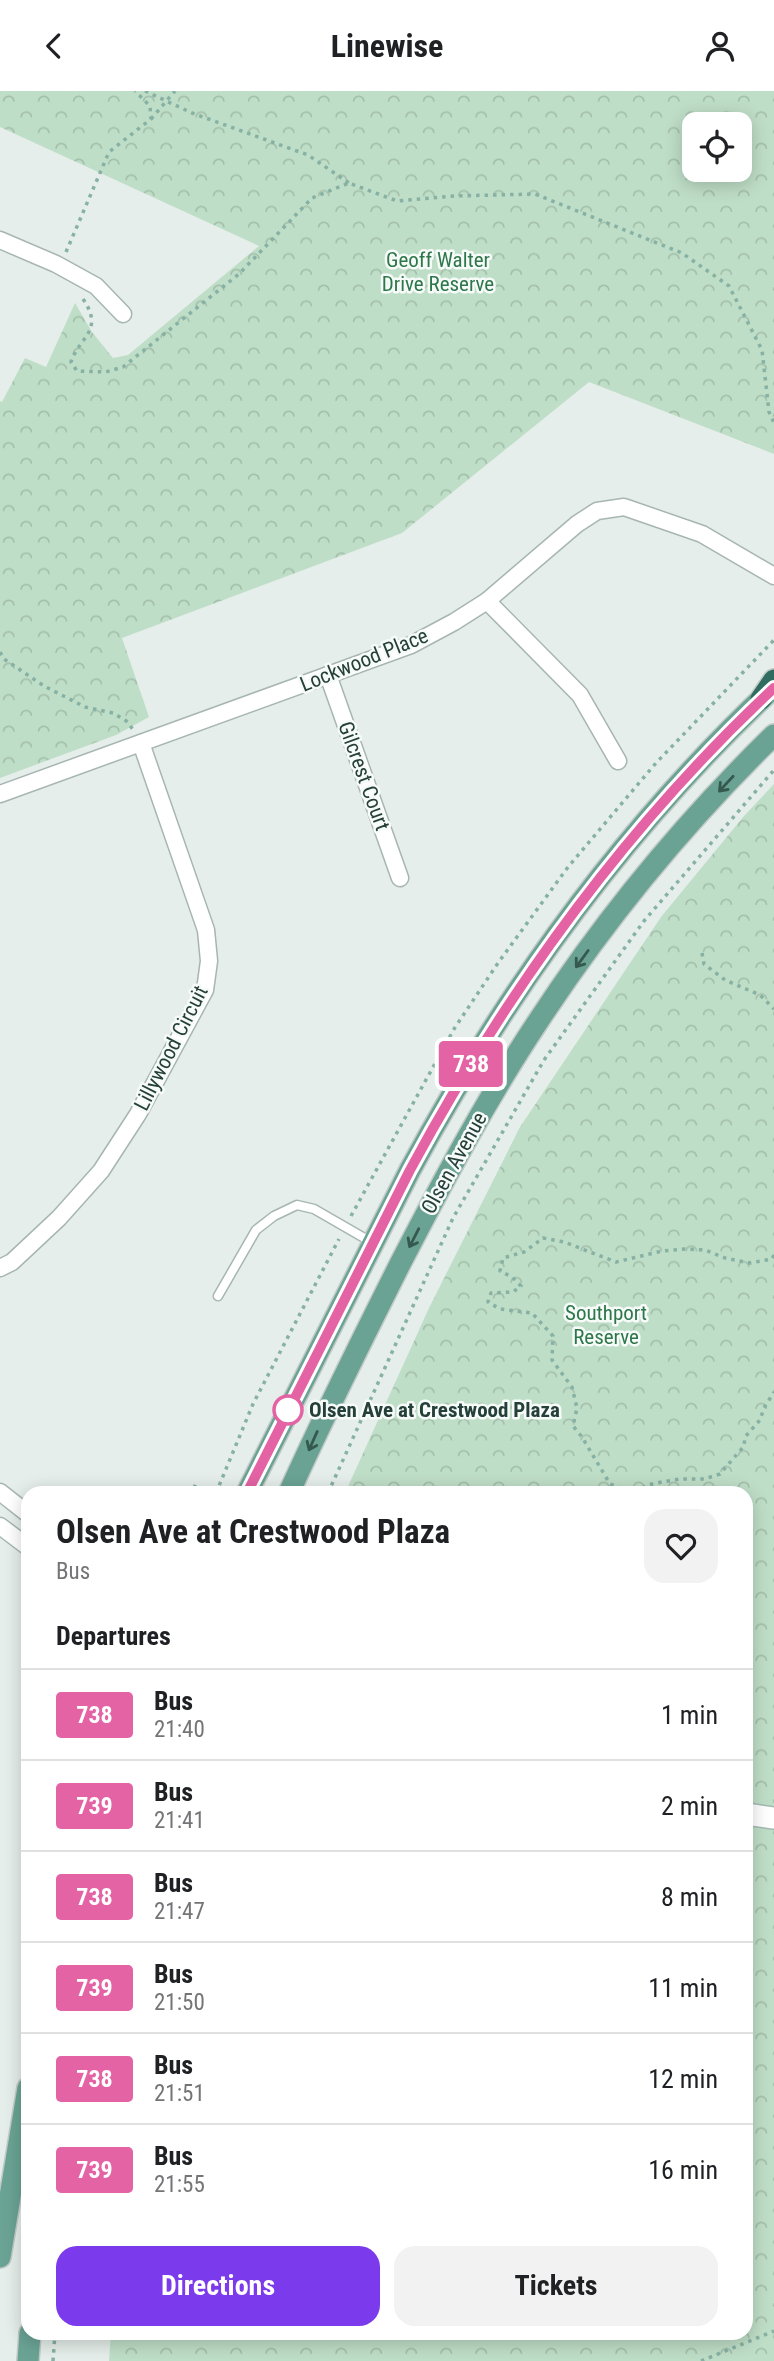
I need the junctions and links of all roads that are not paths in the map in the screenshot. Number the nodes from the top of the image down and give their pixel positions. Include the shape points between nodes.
1 (0, 240) edge
2 (123, 314) dead end
3 (774, 576) edge
4 (487, 601) junction
5 (328, 675) junction
6 (774, 680) edge
7 (768, 693) edge
8 (774, 735) edge
9 (141, 743) junction
10 (618, 761) dead end
11 (0, 794) edge
12 (400, 878) dead end
13 (373, 1243) junction
14 (0, 1268) edge
15 (218, 1296) dead end
16 (251, 1486) edge
17 (292, 1486) edge
18 (0, 1492) edge
19 (21, 1508) edge
20 (0, 1526) edge
21 (21, 1542) edge
22 (753, 1815) edge
23 (774, 1818) edge
24 (21, 2130) edge
25 (0, 2257) edge
26 (30, 2340) edge
27 (28, 2361) edge

1 - 2 street via 96,286
3 - 4 street, Lockwood Place via 702,534 624,507 597,511 577,524
4 - 5 street, Lockwood Place via 411,645
4 - 10 street via 580,695
5 - 9 street, Lockwood Place
5 - 12 street, Gilcrest Court
6 - 7 highway
7 - 13 main road, Olsen Avenue via 652,815 541,957 437,1120
8 -> 17 main road, Olsen Avenue via 652,869 540,1019 432,1202
9 - 11 street, Lockwood Place
9 - 14 street, Lillywood Circuit via 206,930 209,961 205,990 138,1114 101,1171 59,1218
13 - 15 lane via 314,1209 297,1205 256,1230
13 - 16 main road, Olsen Avenue
18 - 19 street
20 - 21 street
22 - 23 street
24 - 25 main road
26 - 27 main road

